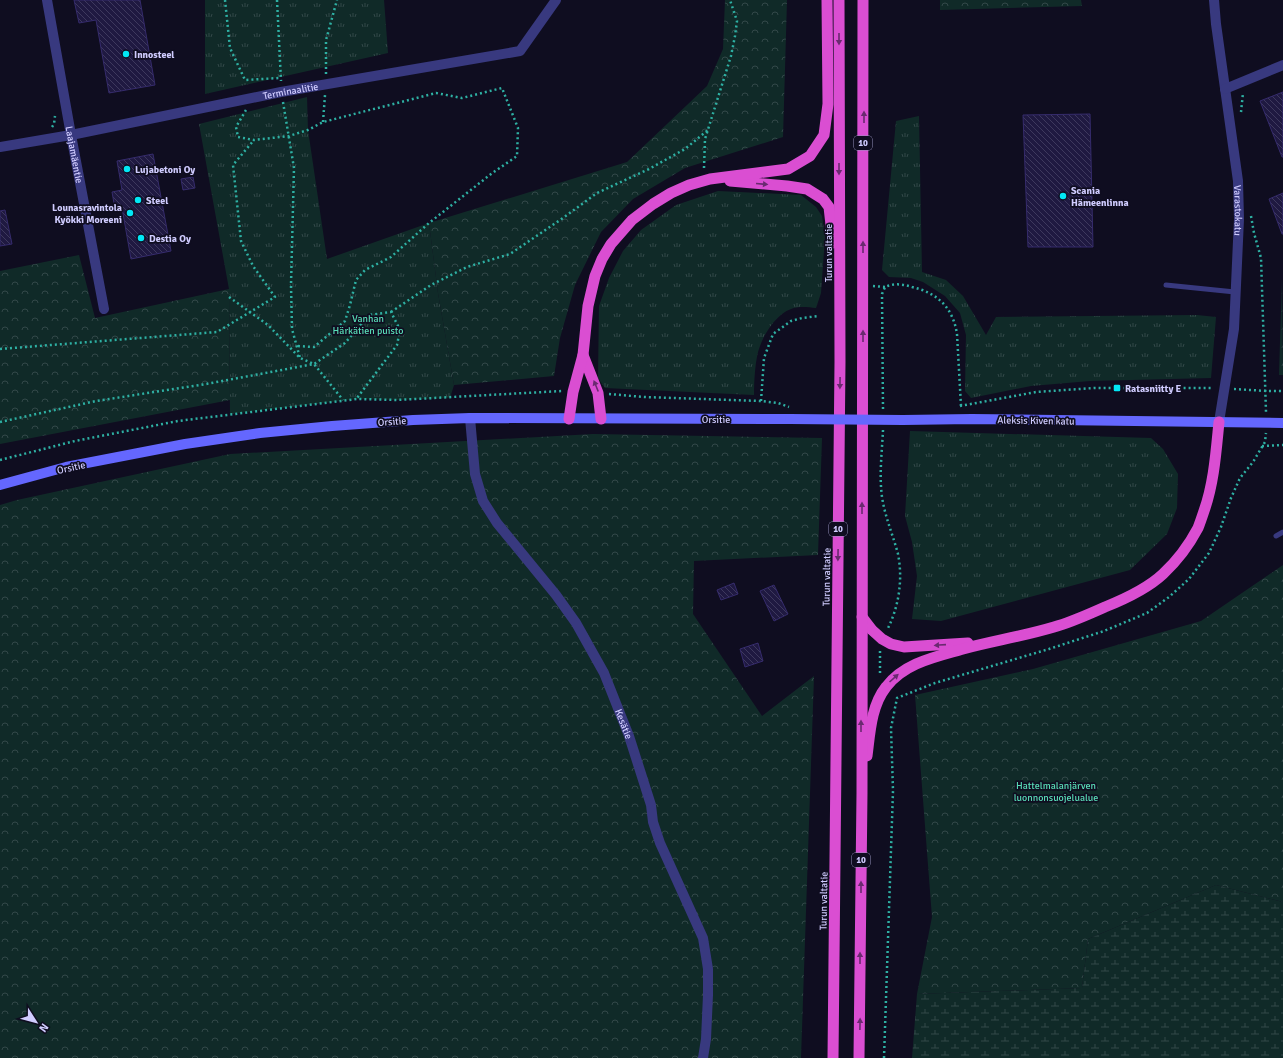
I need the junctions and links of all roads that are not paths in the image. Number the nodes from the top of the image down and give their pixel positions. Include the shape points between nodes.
1 (47, 0) edge
2 (556, 0) edge
3 (827, 0) edge
4 (839, 0) edge
5 (863, 0) edge
6 (1214, 0) edge
7 (1283, 64) edge
8 (1225, 89) junction
9 (71, 135) junction
10 (0, 147) edge
11 (707, 180) junction
12 (1166, 285) dead end
13 (1235, 292) junction
14 (104, 309) dead end
15 (583, 355) junction
16 (840, 362) junction
17 (470, 418) junction
18 (569, 419) junction
19 (601, 419) junction
20 (790, 419) joint
21 (1219, 422) junction
22 (1283, 423) edge
23 (0, 485) edge
24 (1283, 532) edge
25 (1276, 536) dead end
26 (862, 617) junction
27 (993, 641) junction
28 (862, 793) junction
29 (703, 1058) edge
30 (833, 1058) edge
31 (859, 1058) edge

1 - 9 street, Laajamäentie
2 - 9 street, Terminaalitie via 520,51 253,97
3 - 11 highway via 828,104 824,135 810,156 788,169
4 -> 16 highway, Turun valtatie / 10
26 -> 5 highway, 10
6 - 8 street, Varastokatu
7 - 8 street
8 - 13 street, Varastokatu via 1238,181 1239,219
9 - 10 street, Terminaalitie
9 - 14 street, Laajamäentie
11 - 15 highway via 671,193 654,204 632,220 611,244 602,259 591,291
11 -> 16 highway via 807,189 823,199 829,207
12 - 13 lane
13 - 21 street, Varastokatu via 1234,329
15 - 18 highway
19 -> 15 highway via 598,393
16 -> 30 highway, Turun valtatie / 10
17 - 18 main road, Orsitie
17 - 23 main road, Orsitie via 413,420 260,433 66,467
17 - 29 street, Kesätie via 475,474 483,501 497,523 576,623 604,673 629,736 660,843 703,938 708,970
18 - 19 main road, Orsitie
19 - 20 main road, Orsitie
20 - 21 main road, Aleksis Kiven katu, bridge
21 - 22 main road, Aleksis Kiven katu
21 - 27 highway via 1213,473 1198,528 1181,554 1162,575 1131,597 1055,627
24 - 25 lane
27 -> 26 highway via 904,647 882,639
28 -> 26 highway, 10
28 -> 27 highway via 874,711 886,687 909,667
31 -> 28 highway, 10

